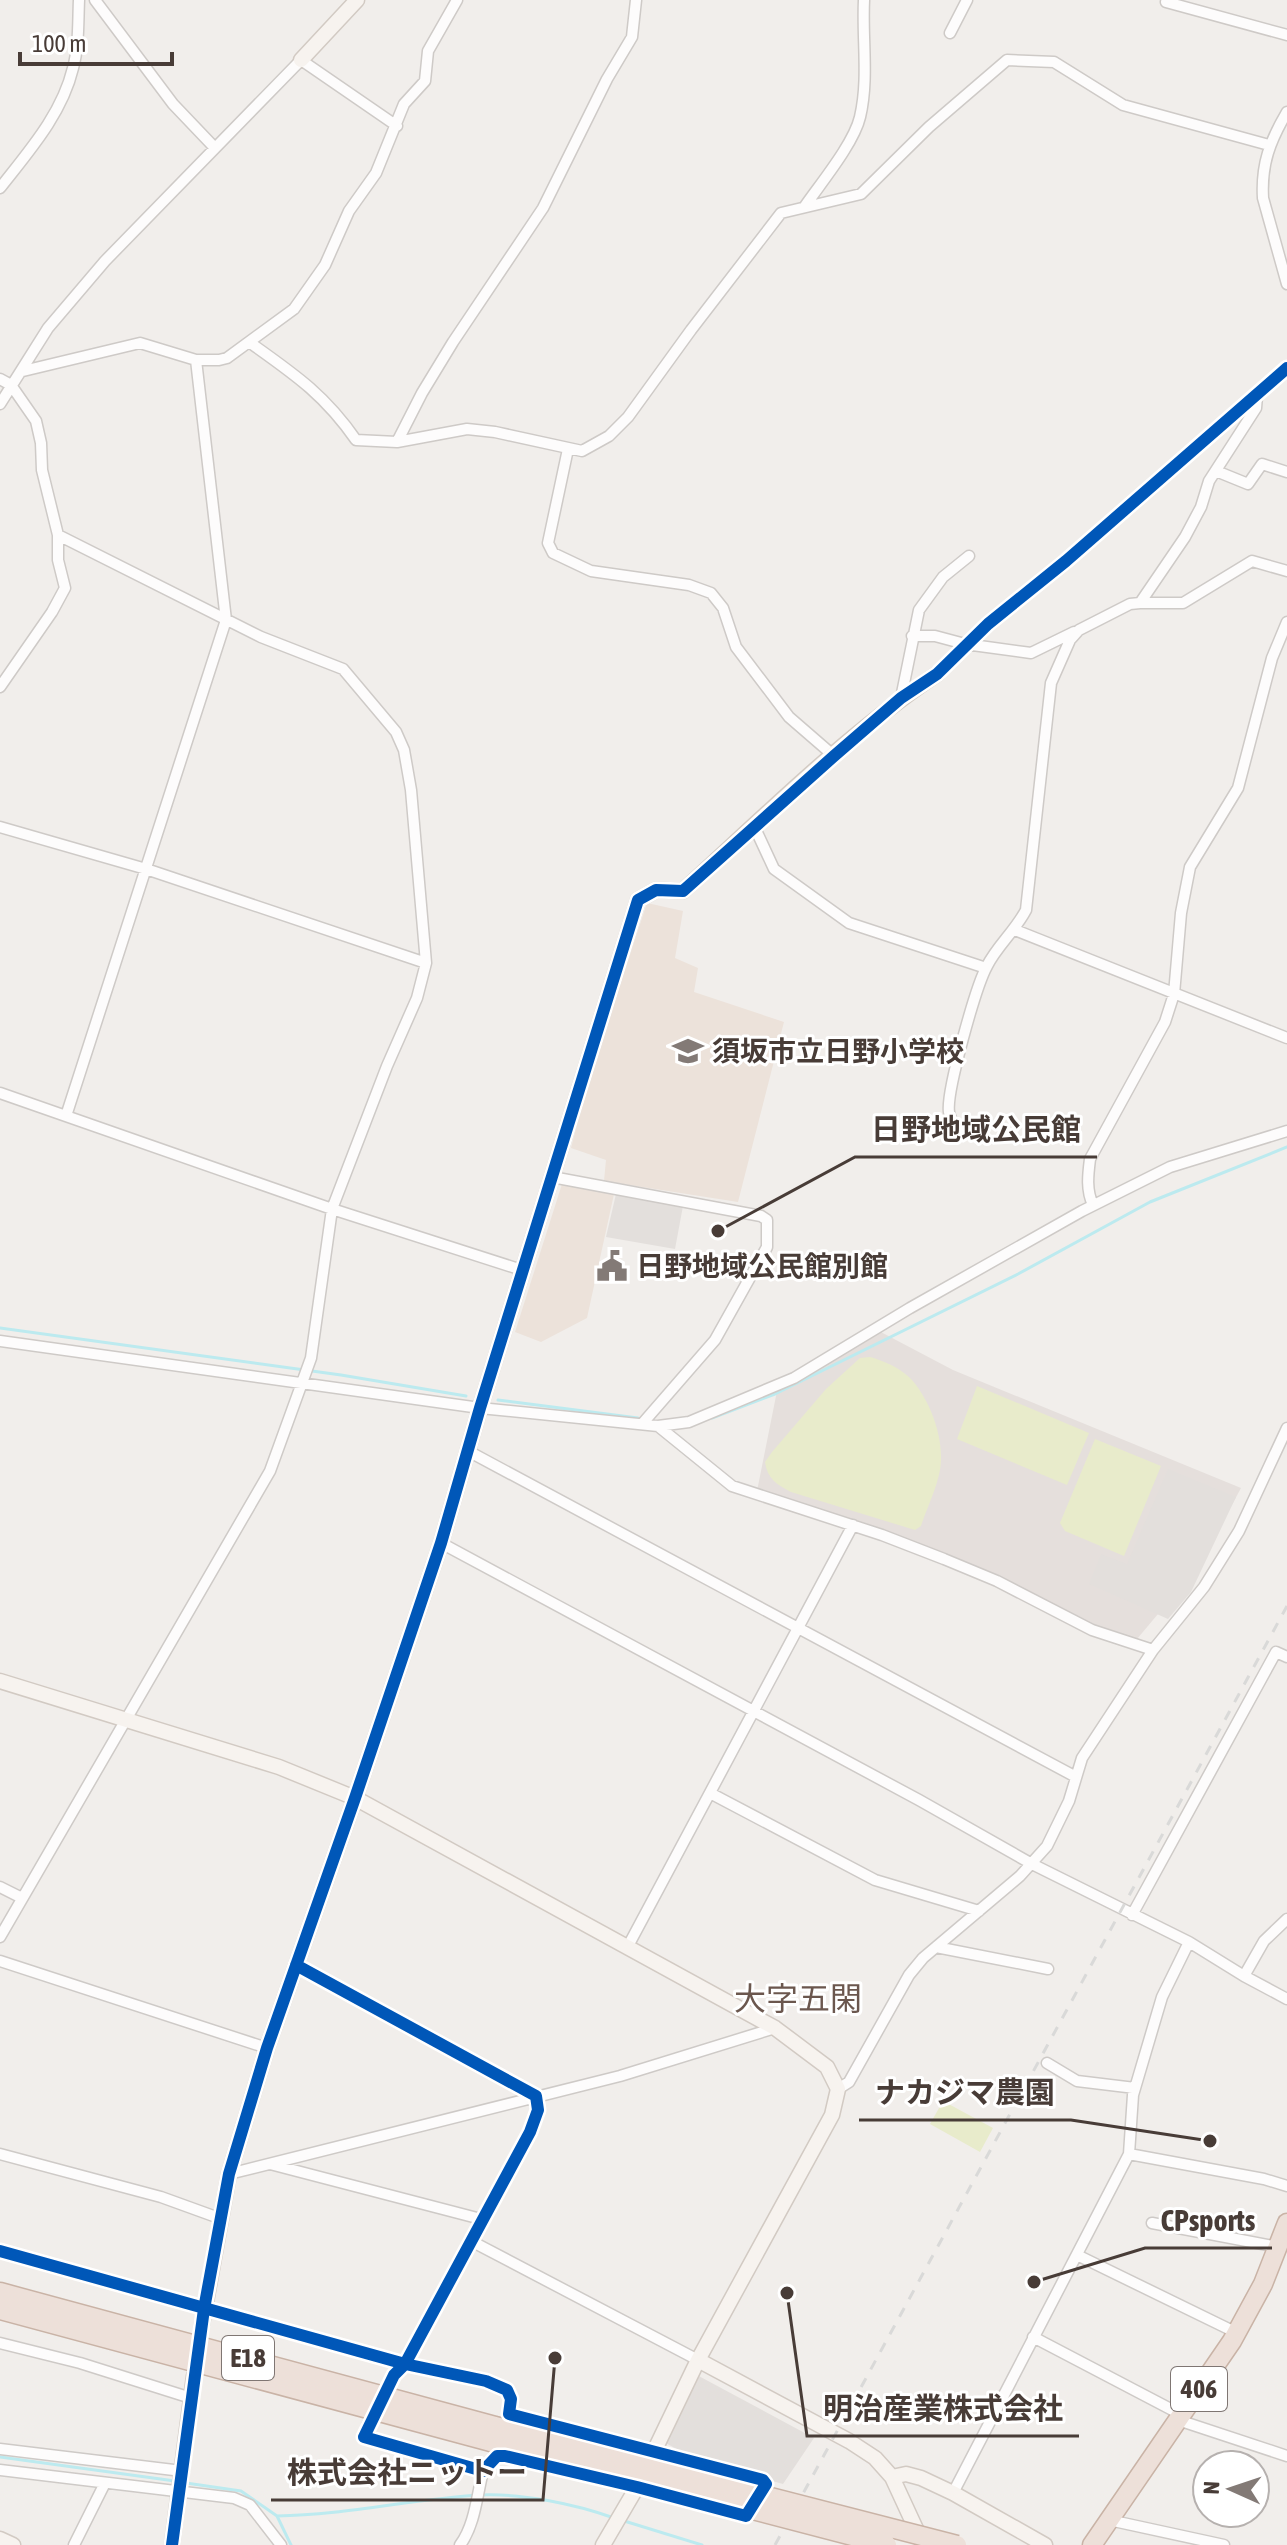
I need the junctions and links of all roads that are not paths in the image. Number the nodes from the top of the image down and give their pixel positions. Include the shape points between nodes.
1 (79, 0) edge
2 (95, 0) edge
3 (357, 0) edge
4 (457, 0) edge
5 (636, 0) edge
6 (864, 0) edge
7 (967, 0) edge
8 (1166, 2) dead end
9 (950, 33) dead end
10 (1287, 35) edge
11 (301, 60) junction
12 (1287, 112) edge
13 (397, 126) junction
14 (1269, 145) junction
15 (214, 147) junction
16 (0, 188) edge
17 (805, 206) junction
18 (1287, 284) edge
19 (249, 342) junction
20 (196, 360) junction
21 (1287, 368) edge
22 (23, 371) junction
23 (0, 379) edge
24 (11, 385) junction
25 (1257, 396) junction
26 (0, 404) edge
27 (397, 442) junction
28 (568, 449) junction
29 (1216, 471) junction
30 (1287, 472) edge
31 (58, 535) junction
32 (969, 556) dead end
33 (1287, 571) edge
34 (1140, 603) junction
35 (226, 620) junction
36 (1287, 622) edge
37 (1079, 630) junction
38 (912, 636) junction
39 (965, 644) junction
40 (937, 674) joint
41 (0, 687) edge
42 (901, 698) junction
43 (834, 756) junction
44 (754, 826) junction
45 (0, 827) edge
46 (146, 869) junction
47 (1015, 930) junction
48 (426, 963) junction
49 (986, 968) junction
50 (1174, 994) junction
51 (1287, 1038) edge
52 (0, 1093) edge
53 (66, 1116) junction
54 (1287, 1131) edge
55 (960, 1135) dead end
56 (552, 1177) junction
57 (1093, 1205) junction
58 (332, 1209) junction
59 (522, 1270) junction
60 (0, 1341) edge
61 (305, 1376) junction
62 (480, 1408) junction
63 (642, 1424) junction
64 (658, 1426) junction
65 (1287, 1428) edge
66 (468, 1451) junction
67 (853, 1525) junction
68 (441, 1543) junction
69 (799, 1629) junction
70 (1153, 1650) junction
71 (1287, 1657) edge
72 (0, 1681) edge
73 (755, 1712) junction
74 (125, 1720) junction
75 (1076, 1777) junction
76 (710, 1793) junction
77 (355, 1798) junction
78 (1032, 1864) junction
79 (0, 1887) edge
80 (22, 1898) junction
81 (979, 1911) junction
82 (1132, 1915) junction
83 (1287, 1919) edge
84 (0, 1937) edge
85 (1189, 1942) junction
86 (936, 1947) junction
87 (627, 1948) junction
88 (0, 1961) edge
89 (296, 1965) junction
90 (1048, 1969) dead end
91 (1244, 1976) junction
92 (1287, 1999) edge
93 (775, 2028) junction
94 (267, 2048) junction
95 (1047, 2063) dead end
96 (1135, 2088) junction
97 (838, 2089) junction
98 (536, 2096) junction
99 (0, 2154) edge
100 (1129, 2154) junction
101 (268, 2163) junction
102 (229, 2174) junction
103 (1287, 2186) edge
104 (219, 2218) junction
105 (481, 2219) junction
106 (1152, 2223) dead end
107 (1287, 2223) edge
108 (471, 2241) junction
109 (1278, 2247) junction
110 (0, 2251) edge
111 (1077, 2255) junction
112 (0, 2292) edge
113 (204, 2309) junction
114 (0, 2310) edge
115 (202, 2324) dead end
116 (1237, 2333) junction
117 (1033, 2337) junction
118 (0, 2343) edge
119 (698, 2360) junction
120 (405, 2364) junction
121 (394, 2375) dead end
122 (194, 2376) dead end
123 (191, 2398) junction
124 (1180, 2418) junction
125 (368, 2424) dead end
126 (498, 2434) junction
127 (0, 2449) edge
128 (653, 2450) junction
129 (1287, 2456) edge
130 (0, 2470) edge
131 (182, 2471) junction
132 (483, 2471) junction
133 (892, 2477) junction
134 (105, 2483) junction
135 (637, 2487) junction
136 (180, 2490) junction
137 (953, 2493) junction
138 (1109, 2520) junction
139 (74, 2545) edge
140 (172, 2545) edge
141 (281, 2545) edge
142 (460, 2545) edge
143 (603, 2545) edge
144 (887, 2545) edge
145 (925, 2545) edge
146 (957, 2545) edge
147 (1045, 2545) edge
148 (1092, 2545) edge
149 (1224, 2545) edge

1 - 16 street via 78,42 59,108
2 - 15 street via 173,104
3 - 11 street
4 - 13 street via 428,51 425,81 404,104
5 - 27 street via 632,37 543,208 453,342
6 - 17 street via 866,79 860,119
7 - 9 street
8 - 10 street
11 - 13 street
11 - 15 street
12 - 14 street
13 - 19 street via 325,265 294,309
14 - 17 street via 1123,105 1054,62 1007,60 861,194
14 - 18 street via 1263,198
15 - 22 street via 105,261 48,328
17 - 28 street via 781,213 628,417 582,451
19 - 20 street via 219,360
19 - 27 street via 335,410 356,440
20 - 22 street via 140,343
20 - 35 street
21 - 25 street
22 - 24 street
23 - 24 street
24 - 26 street
24 - 31 street via 36,421
25 - 29 street via 1250,421
25 - 39 street
27 - 28 street via 467,429
28 - 43 street via 548,543 553,553 591,571 711,593 723,608 736,647 789,717
29 - 30 street via 1248,484 1262,464
29 - 34 street via 1185,537
31 - 35 street
31 - 41 street via 65,588
32 - 38 street via 943,577 919,610
33 - 34 street via 1252,561 1183,603
34 - 37 street
35 - 46 street
35 - 48 street via 343,669 396,732 411,790
36 - 50 street via 1272,658 1238,788 1190,867
37 - 39 street via 1031,653
37 - 47 street via 1051,683 1026,910
38 - 39 street
38 - 42 street
39 - 40 street
40 - 42 street
42 - 43 street
43 - 44 street
44 - 49 street via 774,869 849,923
44 - 56 street via 683,891 656,890 638,900
45 - 46 street
46 - 48 street
46 - 53 street
47 - 49 street
47 - 50 street
48 - 58 street via 417,998
49 - 55 street via 960,1049 949,1111
50 - 51 street
50 - 57 street via 1155,1043 1090,1159 1087,1177
52 - 53 street
53 - 58 street
54 - 57 street via 1170,1167
56 - 59 street
56 - 63 street via 767,1220 767,1247 715,1340
57 - 64 street via 794,1378 689,1422
58 - 59 street
58 - 61 street via 318,1322
59 - 62 street
60 - 61 street
61 - 62 street
61 - 74 street via 270,1471
62 - 63 street
62 - 66 street
63 - 64 street
64 - 67 street via 732,1486
65 - 70 street via 1239,1531 1204,1587
66 - 68 street
66 - 69 street
67 - 69 street
67 - 70 street via 997,1581 1092,1630
68 - 73 street
68 - 77 street
69 - 73 street
69 - 75 street
70 - 75 street via 1082,1758
71 - 82 street via 1276,1652
72 - 74 street
73 - 76 street
73 - 78 street
74 - 77 street via 279,1767
74 - 80 street
75 - 78 street via 1047,1846
76 - 81 street via 875,1880
76 - 87 street
77 - 87 street
77 - 89 street
78 - 81 street
78 - 82 street
79 - 80 street
80 - 84 street
81 - 86 street
82 - 85 street
83 - 91 street via 1264,1941
85 - 91 street
85 - 96 street via 1162,1997
86 - 90 street
86 - 97 street via 909,1975 849,2082
87 - 93 street
88 - 94 street
89 - 94 street
89 - 98 street
91 - 92 street
93 - 97 street via 827,2067
93 - 98 street
94 - 102 street
95 - 96 street via 1077,2081
96 - 100 street
97 - 119 street via 832,2115
98 - 101 street
98 - 105 street via 538,2110 530,2132
99 - 104 street
100 - 103 street
100 - 111 street
101 - 102 street
101 - 105 street
102 - 104 street
104 - 113 street
105 - 108 street
106 - 109 street
107 - 109 highway, 406
108 - 119 street
108 - 120 street
109 - 116 highway, 406
110 - 113 street
111 - 116 street
111 - 117 street
112 - 126 highway, E18
113 - 115 street
113 - 120 street
114 - 126 highway, E18
116 - 124 highway, 406
117 - 124 street
117 - 137 street
118 - 123 street
119 - 128 street
119 - 133 street via 849,2441
120 - 121 street
120 - 126 street via 507,2390 511,2399
122 - 123 street
123 - 131 street
124 - 129 street
124 - 138 highway, 406
125 - 132 street via 364,2437
126 - 128 street
126 - 132 street
126 - 135 street
126 - 144 highway, E18, bridge
126 - 146 highway, E18, bridge
127 - 131 street
128 - 135 street
128 - 135 street via 766,2484 746,2516
130 - 134 street
131 - 136 street
132 - 142 street
133 - 137 street via 906,2474
133 - 145 street
134 - 136 street
134 - 139 street
135 - 143 street
136 - 140 street
136 - 141 street via 250,2505
137 - 147 street
138 - 148 highway, 406
138 - 149 street

